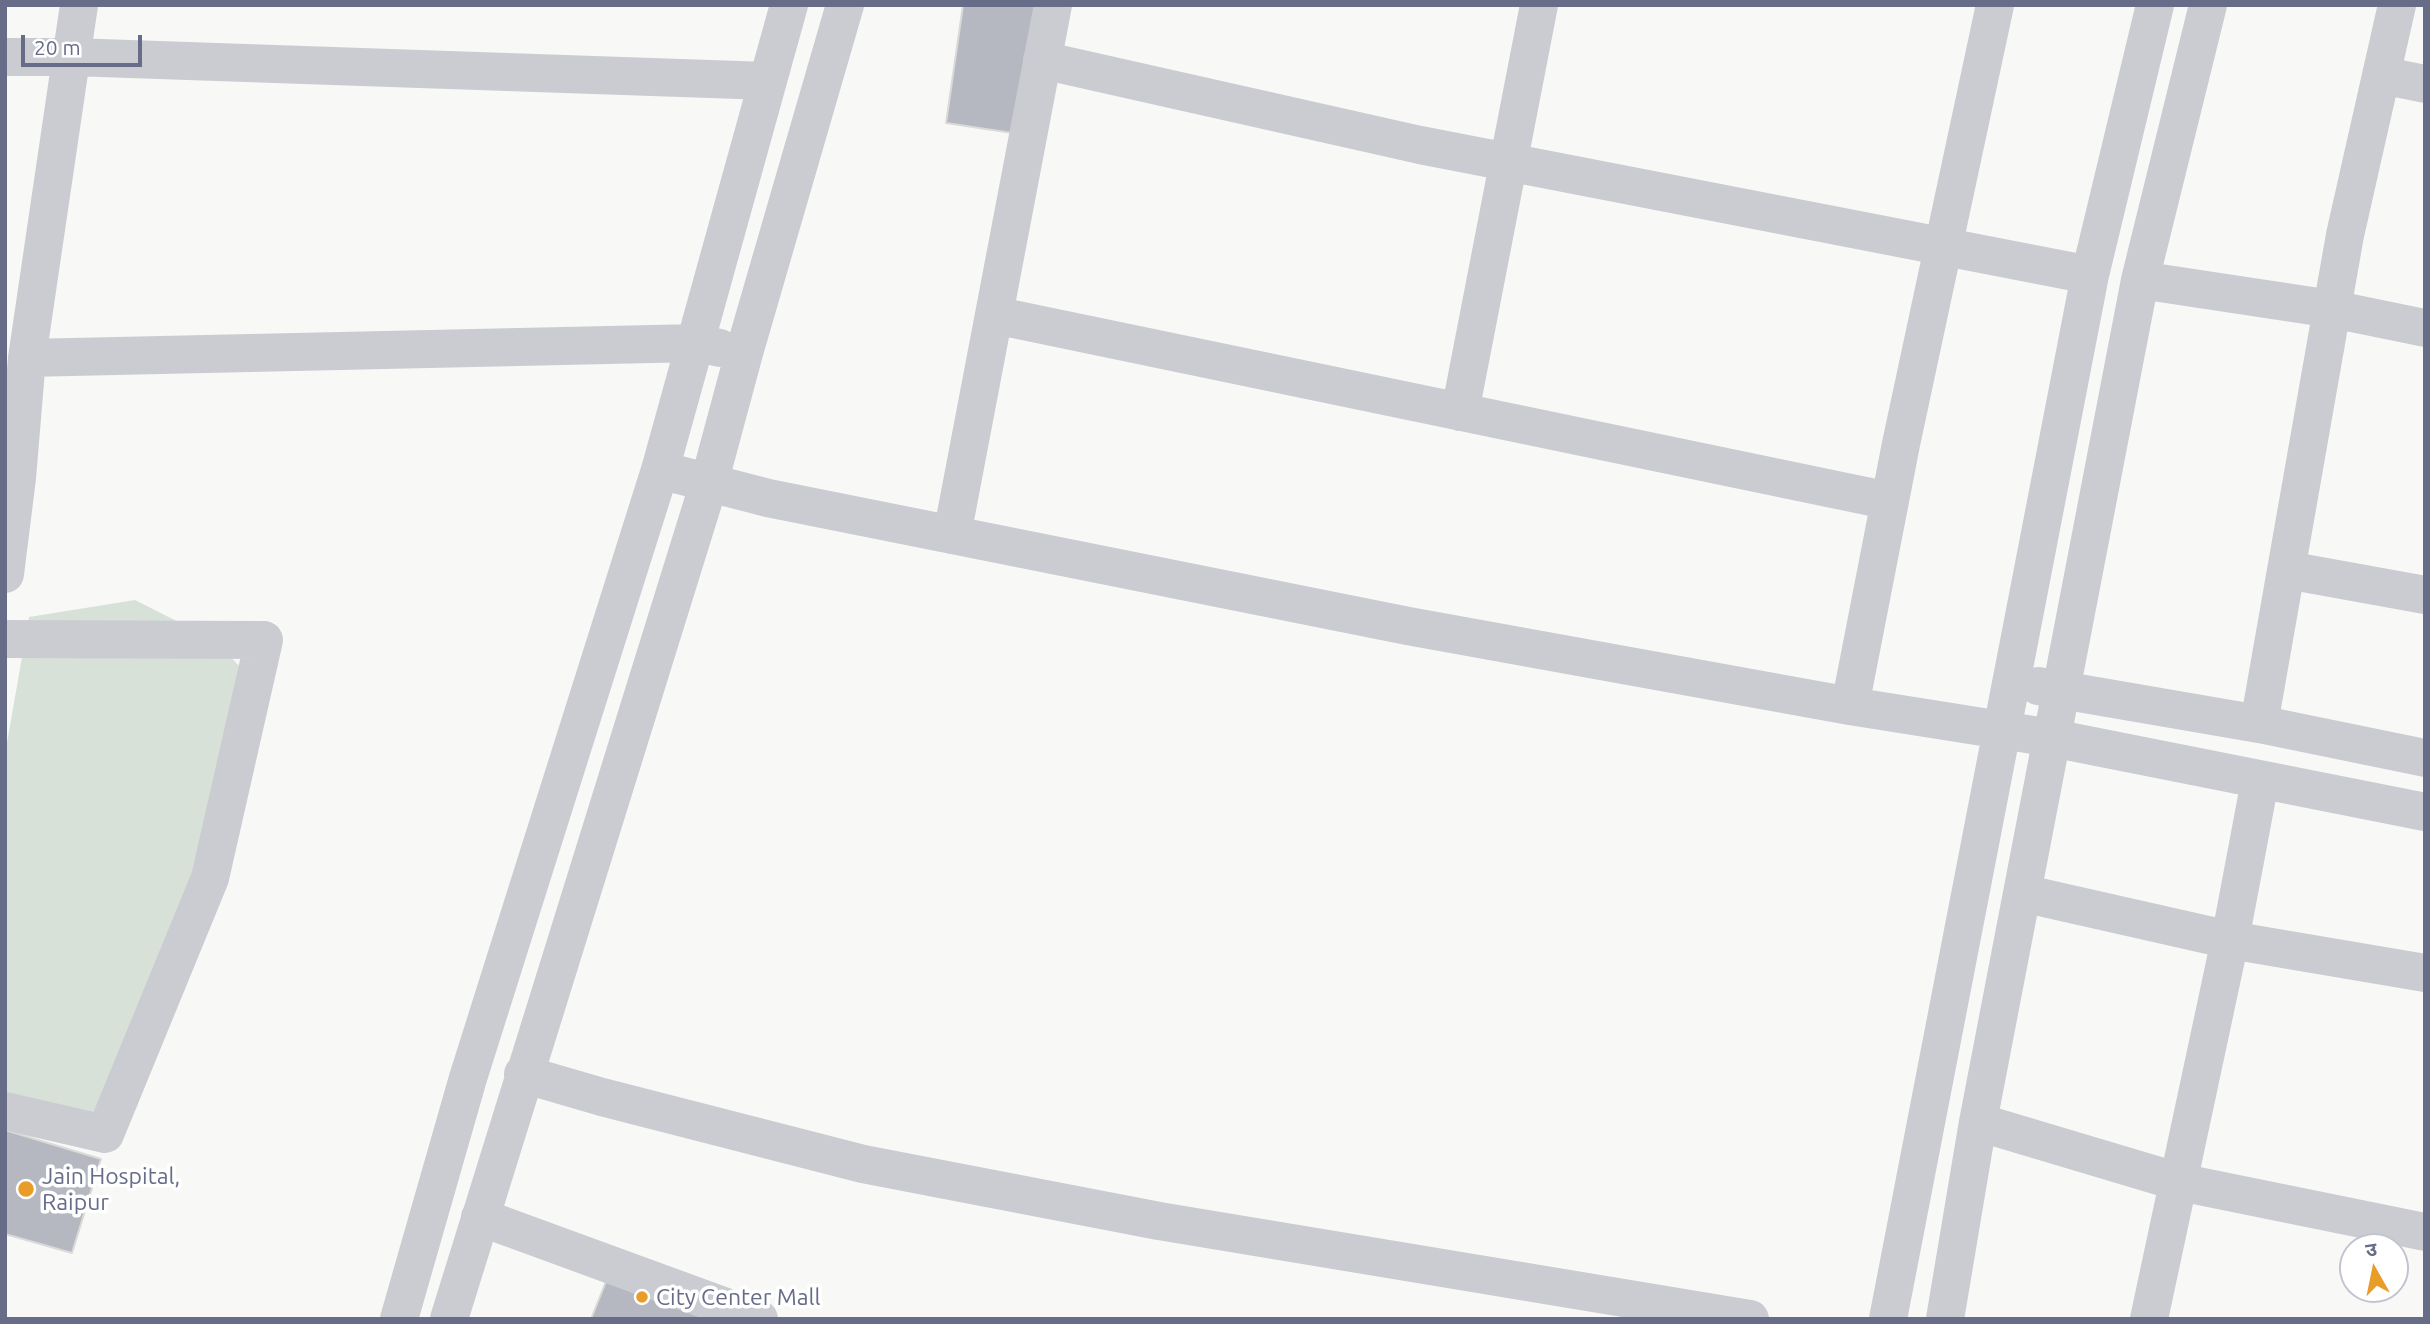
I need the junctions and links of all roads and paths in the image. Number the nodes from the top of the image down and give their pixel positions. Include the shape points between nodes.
1 (79, 5) edge
2 (789, 5) edge
3 (845, 5) edge
4 (1054, 5) edge
5 (1539, 5) edge
6 (1995, 5) edge
7 (2155, 5) edge
8 (2208, 5) edge
9 (2397, 5) edge
10 (5, 57) edge
11 (72, 57) junction
12 (1042, 60) junction
13 (2381, 75) junction
14 (768, 81) junction
15 (2425, 84) edge
16 (1510, 162) junction
17 (1943, 247) junction
18 (2090, 275) junction
19 (2140, 280) junction
20 (2332, 309) junction
21 (994, 315) junction
22 (2425, 328) edge
23 (696, 343) junction
24 (744, 353) junction
25 (27, 358) junction
26 (1460, 412) junction
27 (660, 470) junction
28 (709, 483) junction
29 (1890, 501) junction
30 (8, 528) edge
31 (952, 535) junction
32 (2287, 569) junction
33 (5, 575) edge
34 (2425, 595) edge
35 (5, 639) edge
36 (2010, 681) junction
37 (2062, 691) junction
38 (1850, 706) junction
39 (2259, 724) junction
40 (2001, 730) junction
41 (2052, 738) junction
42 (2425, 758) edge
43 (2260, 781) junction
44 (2425, 812) edge
45 (2022, 893) junction
46 (2230, 940) junction
47 (2425, 973) edge
48 (523, 1074) junction
49 (5, 1111) edge
50 (1978, 1122) junction
51 (2179, 1182) junction
52 (480, 1217) junction
53 (2425, 1232) edge
54 (399, 1319) edge
55 (449, 1319) edge
56 (759, 1319) edge
57 (1750, 1319) edge
58 (1888, 1319) edge
59 (1945, 1319) edge
60 (2149, 1319) edge

1 - 11 street
2 - 14 street
3 - 24 street
4 - 12 street
5 - 16 street
6 - 17 street
7 - 18 street
8 - 19 street
9 - 13 street
10 - 11 street
11 - 14 street
11 - 25 street
12 - 16 street
12 - 21 street
13 - 15 street
13 - 20 street
14 - 23 street
16 - 17 street
16 - 26 street
17 - 18 street
17 - 29 street
18 - 36 street
19 - 20 street
19 - 37 street
20 - 22 street
20 - 32 street
21 - 26 street
21 - 31 street
23 - 24 street
23 - 25 street
23 - 27 street
24 - 28 street
25 - 30 street
26 - 29 street
27 - 28 street
27 - 54 street via 468,1078
28 - 31 street
28 - 48 street
29 - 38 street
30 - 33 street
31 - 38 street via 1408,626
32 - 34 street
32 - 39 street
35 - 49 street via 264,640 210,878 105,1134
36 - 37 street
36 - 40 street
37 - 39 street
37 - 41 street
38 - 40 street
39 - 42 street
40 - 41 street
40 - 58 street
41 - 43 street
41 - 45 street
43 - 44 street
43 - 46 street
45 - 46 street
45 - 50 street
46 - 47 street
46 - 51 street
48 - 52 street
48 - 57 street via 863,1164 1159,1221
50 - 51 street
50 - 59 street
51 - 53 street
51 - 60 street
52 - 55 street
52 - 56 street

